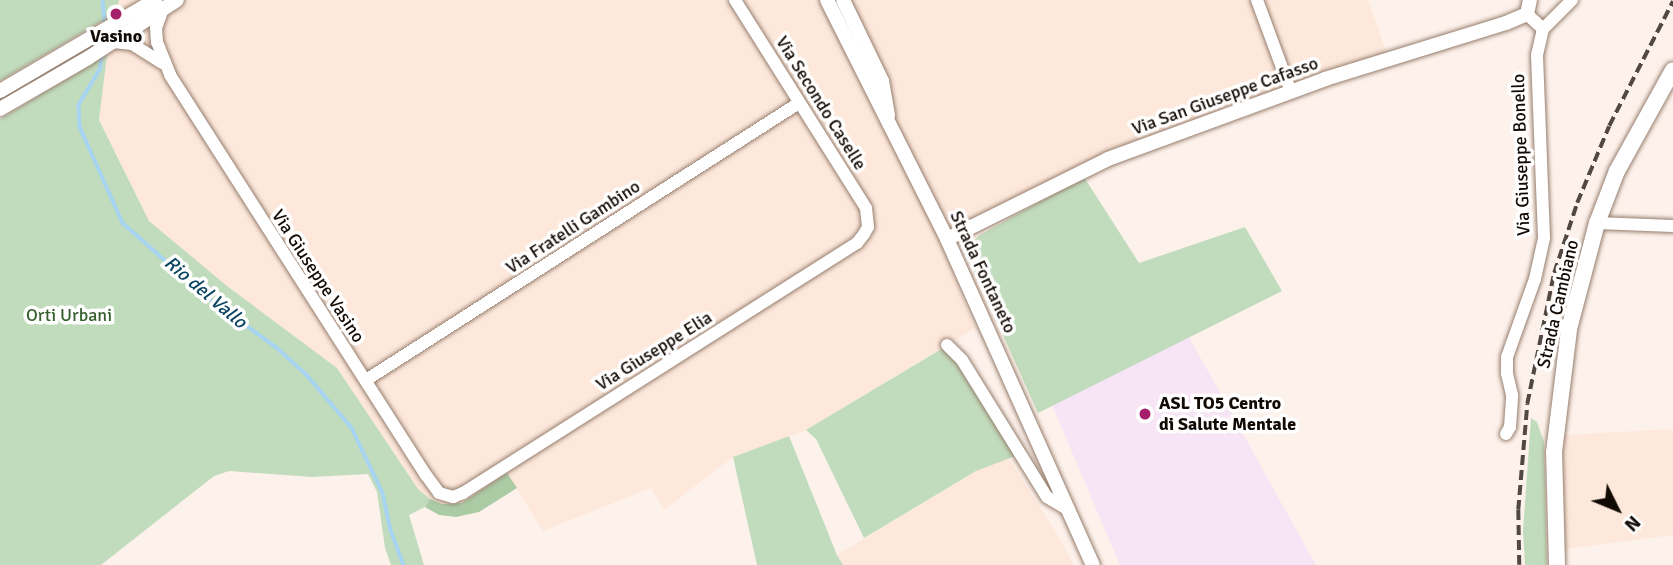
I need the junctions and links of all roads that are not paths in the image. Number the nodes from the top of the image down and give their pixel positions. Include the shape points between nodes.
1 (177, 0) edge
2 (735, 0) edge
3 (827, 0) edge
4 (843, 0) edge
5 (1257, 0) edge
6 (1572, 0) edge
7 (159, 5) edge
8 (1529, 7) edge
9 (1543, 29) junction
10 (113, 42) junction
11 (163, 64) junction
12 (1673, 70) edge
13 (0, 91) edge
14 (1291, 92) junction
15 (799, 103) junction
16 (0, 109) edge
17 (890, 127) junction
18 (1597, 223) junction
19 (1673, 226) edge
20 (868, 227) joint
21 (947, 239) junction
22 (947, 345) dead end
23 (366, 380) junction
24 (1506, 434) dead end
25 (453, 497) joint
26 (1069, 510) junction
27 (1093, 565) edge
28 (1557, 565) edge

1 - 7 street
2 - 15 street, Via Secondo Caselle
3 - 17 street, Strada Fontaneto
4 - 17 street via 882,81
5 - 14 street
6 - 9 street
7 - 10 street
7 - 11 street, Via Giuseppe Vasino via 156,35
7 - 13 street via 115,24
8 - 9 street
8 - 14 street, Via San Giuseppe Cafasso
9 - 24 street, Via Giuseppe Bonello via 1536,55 1544,238 1535,279 1507,357 1512,395
10 - 11 street, Via Giuseppe Vasino via 132,44
10 - 16 street
11 - 23 street, Via Giuseppe Vasino
12 - 18 main road, Strada Cambiano via 1617,171
14 - 21 street, Via San Giuseppe Cafasso via 1108,159
15 - 20 street, Via Secondo Caselle via 866,208
15 - 23 street, Via Fratelli Gambino
17 - 21 street, Strada Fontaneto
18 - 19 street
18 - 28 main road, Strada Cambiano via 1569,329 1560,387 1554,452
20 - 25 street, Via Giuseppe Elia via 858,243
21 - 26 street, Strada Fontaneto
22 - 26 street via 962,360 1047,497
23 - 25 street, Via Giuseppe Vasino via 439,494
26 - 27 street, Strada Fontaneto

